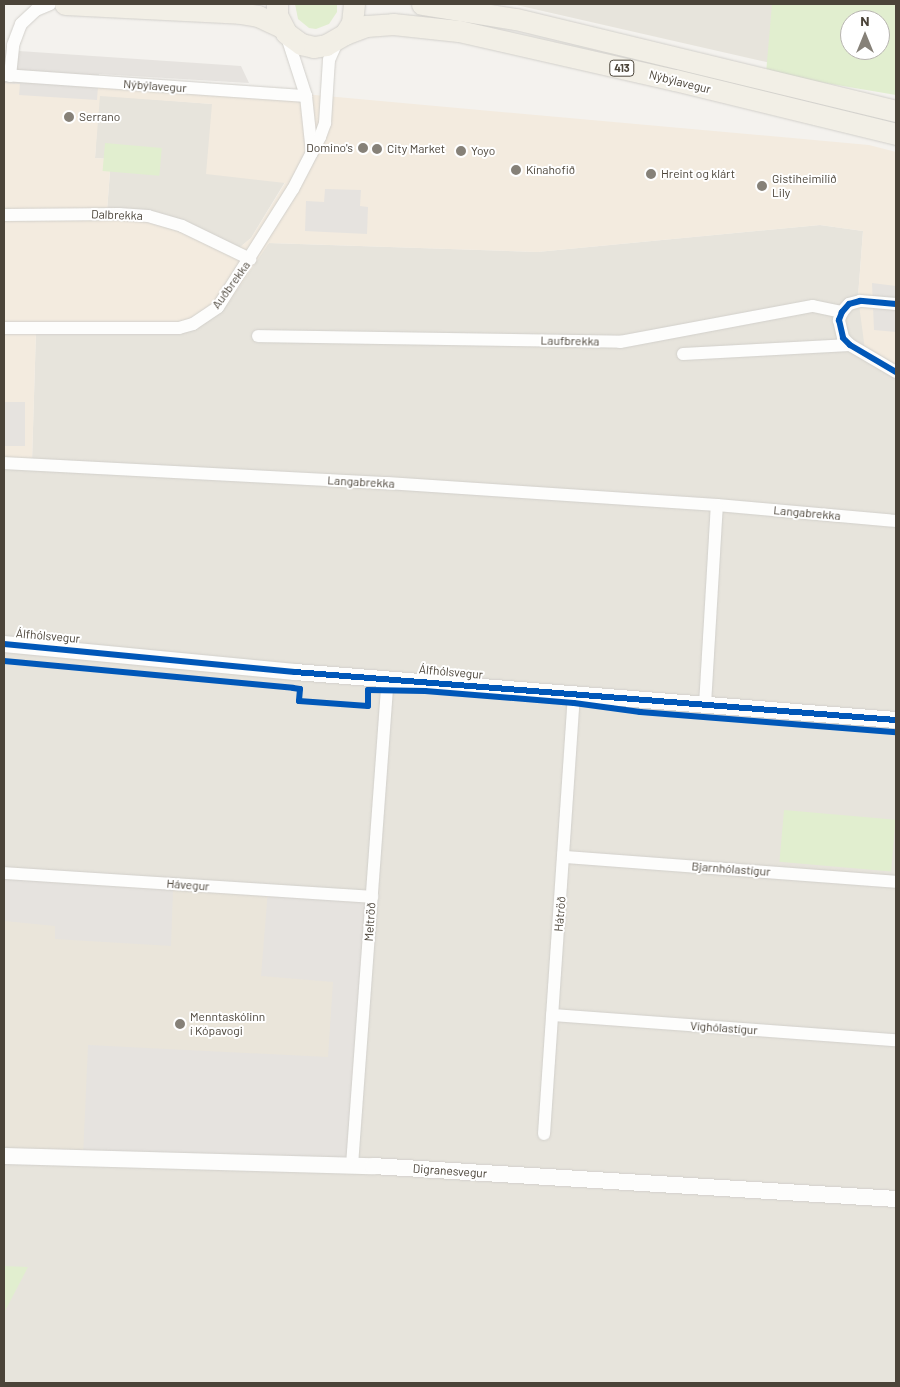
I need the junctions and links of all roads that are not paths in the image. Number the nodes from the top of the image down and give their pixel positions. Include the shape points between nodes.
1 (50, 4) edge
2 (66, 4) edge
3 (277, 4) edge
4 (354, 4) edge
5 (422, 4) edge
6 (284, 30) junction
7 (341, 37) junction
8 (7, 75) edge
9 (306, 96) junction
10 (896, 111) edge
11 (896, 134) edge
12 (312, 154) junction
13 (4, 215) edge
14 (250, 259) junction
15 (896, 304) edge
16 (842, 312) junction
17 (4, 328) edge
18 (258, 336) dead end
19 (850, 345) junction
20 (683, 354) dead end
21 (896, 372) edge
22 (4, 463) edge
23 (717, 505) junction
24 (896, 521) edge
25 (4, 644) edge
26 (388, 679) junction
27 (574, 694) junction
28 (705, 706) junction
29 (896, 720) edge
30 (565, 857) junction
31 (4, 873) edge
32 (896, 882) edge
33 (372, 897) junction
34 (552, 1015) junction
35 (896, 1040) edge
36 (544, 1134) dead end
37 (4, 1156) edge
38 (352, 1165) junction
39 (896, 1199) edge

1 - 8 street via 27,16 16,32
2 - 6 main road, 413 via 240,13 258,16
3 - 6 main road via 277,15
4 - 7 main road via 352,23
5 - 10 main road, Nýbýlavegur / 413 via 516,20
6 - 7 main road, 413 via 301,44 314,46 326,45
6 - 9 street
7 - 11 main road, Nýbýlavegur / 413 via 366,26 393,24 459,31
7 - 12 street, Auðbrekka via 330,60 325,122
8 - 9 street, Nýbýlavegur
9 - 12 street
12 - 14 street, Auðbrekka
13 - 14 street, Dalbrekka via 148,216 182,226
14 - 17 street, Auðbrekka via 218,307 193,324 162,329
15 - 16 street via 860,300 849,304
16 - 18 street, Laufbrekka via 813,306 620,342
16 - 19 street via 840,329
19 - 20 street
19 - 21 street
22 - 23 street, Langabrekka via 387,483
23 - 24 street, Langabrekka
23 - 28 street
25 - 26 street, Álfhólsvegur
26 - 27 street, Álfhólsvegur
26 - 33 street, Meltröð
27 - 28 street, Álfhólsvegur
27 - 30 street, Hátröð
28 - 29 street, Álfhólsvegur
30 - 32 street, Bjarnhólastígur
30 - 34 street, Hátröð
31 - 33 street, Hávegur
33 - 38 street, Meltröð
34 - 35 street, Víghólastígur
34 - 36 street, Hátröð
37 - 38 street, Digranesvegur
38 - 39 street, Digranesvegur

